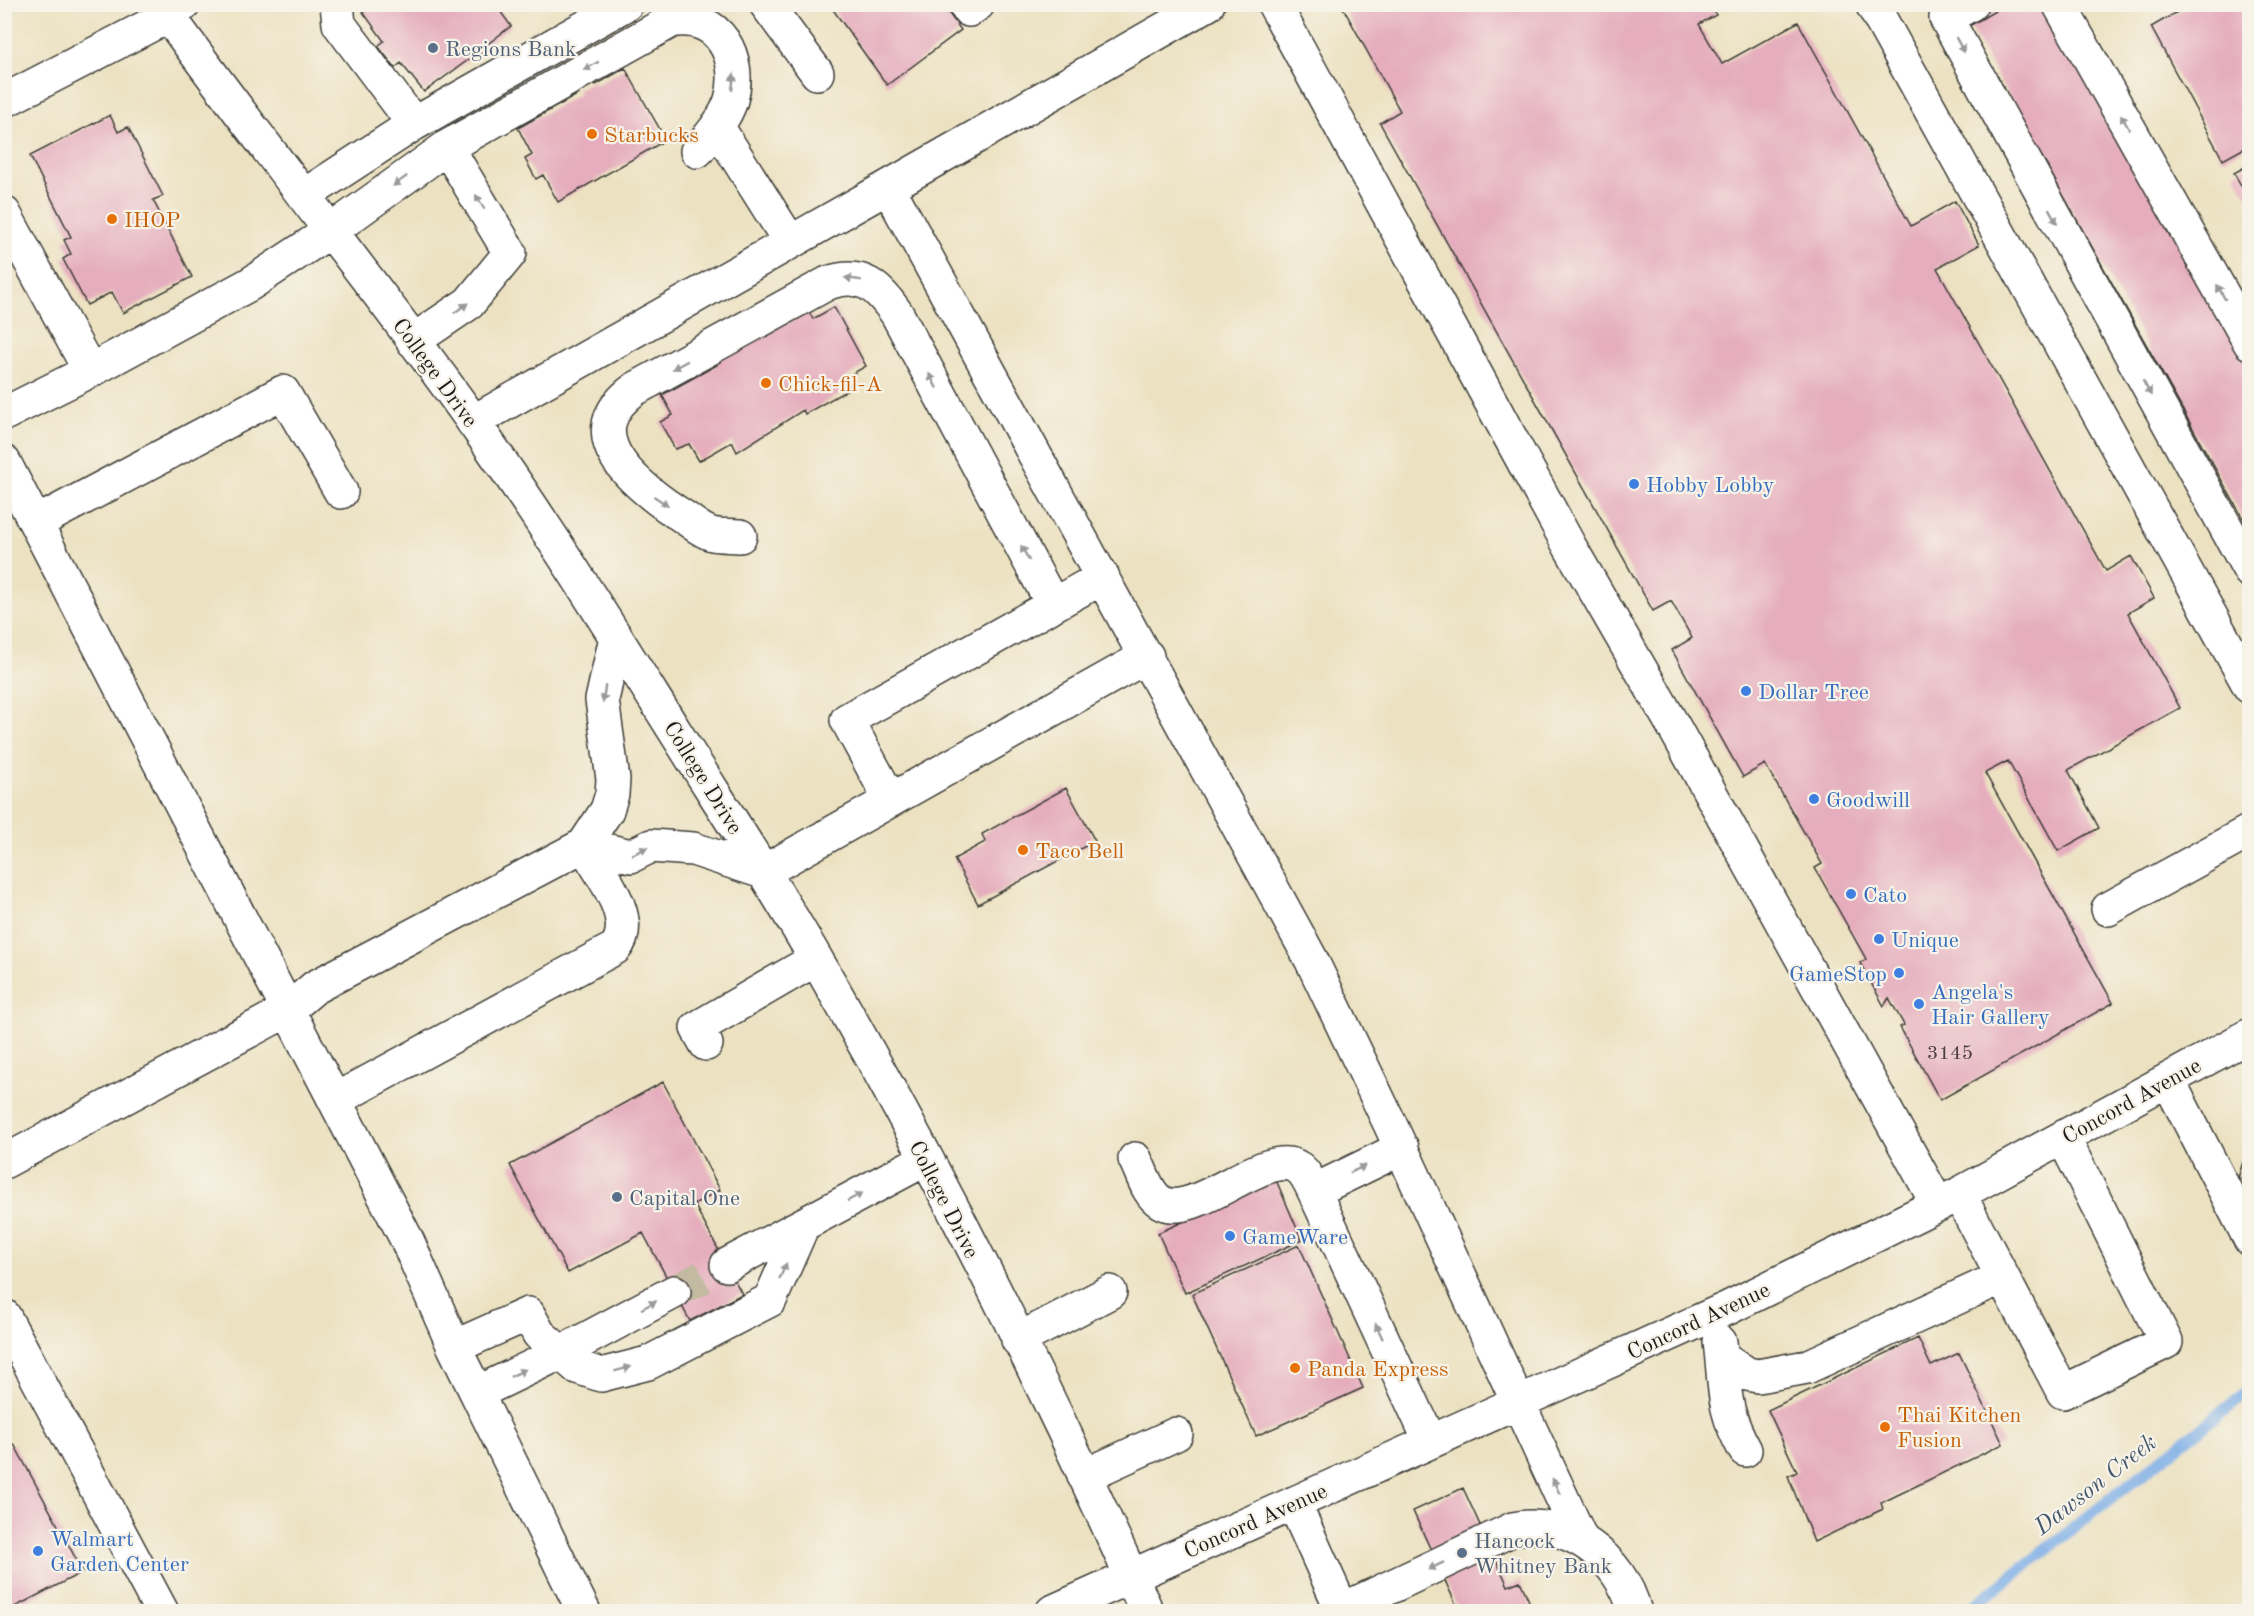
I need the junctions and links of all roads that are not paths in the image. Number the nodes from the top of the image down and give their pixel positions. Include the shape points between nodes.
1 (337, 4) edge
2 (626, 4) edge
3 (766, 4) edge
4 (965, 4) edge
5 (978, 4) edge
6 (1208, 4) edge
7 (1274, 4) edge
8 (1872, 4) edge
9 (1971, 4) edge
10 (2059, 4) edge
11 (171, 8) edge
12 (817, 73) dead end
13 (4, 101) edge
14 (414, 124) junction
15 (447, 147) junction
16 (888, 187) junction
17 (305, 195) junction
18 (4, 213) edge
19 (332, 230) junction
20 (790, 242) junction
21 (413, 341) junction
22 (2250, 343) edge
23 (90, 371) junction
24 (4, 414) edge
25 (473, 422) junction
26 (4, 462) edge
27 (341, 492) dead end
28 (36, 523) junction
29 (740, 536) dead end
30 (2250, 571) edge
31 (1103, 577) junction
32 (1053, 605) junction
33 (616, 637) junction
34 (1147, 656) junction
35 (2250, 687) edge
36 (890, 799) junction
37 (2250, 831) edge
38 (584, 845) junction
39 (763, 872) junction
40 (2108, 909) dead end
41 (816, 959) junction
42 (288, 1010) junction
43 (2250, 1035) edge
44 (706, 1044) dead end
45 (2168, 1080) junction
46 (335, 1100) junction
47 (2063, 1137) junction
48 (1402, 1148) junction
49 (926, 1159) junction
50 (1135, 1159) dead end
51 (4, 1162) edge
52 (1314, 1191) junction
53 (1948, 1199) junction
54 (803, 1225) junction
55 (2250, 1239) edge
56 (727, 1265) tunnel mouth
57 (2002, 1277) junction
58 (674, 1292) tunnel mouth
59 (1110, 1292) dead end
60 (1716, 1313) junction
61 (4, 1316) edge
62 (1018, 1340) junction
63 (454, 1347) junction
64 (560, 1353) junction
65 (1722, 1358) junction
66 (477, 1393) junction
67 (1517, 1403) junction
68 (1176, 1434) dead end
69 (1430, 1441) junction
70 (1745, 1450) dead end
71 (1084, 1476) junction
72 (1294, 1503) junction
73 (1581, 1539) junction
74 (1131, 1574) junction
75 (1337, 1605) edge
76 (162, 1611) edge
77 (584, 1611) edge
78 (1052, 1611) edge
79 (1147, 1611) edge
80 (1635, 1611) edge

1 - 14 street via 339,24
2 - 14 street
3 - 12 street
4 - 5 street via 969,10
6 - 16 street
7 - 53 street via 1570,547
8 - 35 street
9 -> 30 street via 1946,18
22 -> 10 street
11 - 13 street
11 - 17 street, College Drive
14 - 17 street
15 -> 19 street
20 -> 15 street via 707,138 730,101 735,75 731,53 713,31 697,21 670,21
21 -> 15 street via 469,303 510,253
16 - 20 street
16 - 31 street
17 - 19 street, College Drive
18 - 23 street
19 - 21 street, College Drive
19 - 23 street via 250,284
20 - 25 street
21 - 25 street, College Drive
23 - 24 street
25 - 33 street, College Drive
26 - 28 street
27 - 28 street via 283,392
28 - 42 street
32 -> 29 street via 897,314 875,287 855,279 828,283 635,389 613,408 607,432 630,475 651,495 710,533
31 - 32 street
31 - 34 street
32 - 36 street via 847,720
33 -> 38 street via 602,700 612,794 607,810
33 - 39 street, College Drive
34 - 36 street
34 - 48 street via 1311,959
36 - 39 street
37 - 40 street
38 -> 39 street via 631,856 651,846 693,849
38 - 42 street via 315,987
38 - 46 street via 622,912 624,931 615,948
39 - 41 street, College Drive
41 - 44 street via 697,1028
41 - 49 street, College Drive
42 - 46 street
42 - 51 street
43 - 45 street, Concord Avenue
45 - 47 street, Concord Avenue
45 - 55 street
46 - 63 street via 407,1240
47 - 53 street, Concord Avenue
47 - 57 street via 2166,1342 2063,1392
52 -> 48 street
48 - 67 street
54 -> 49 street
49 - 62 street, College Drive
50 - 52 street via 1151,1193 1170,1206 1200,1198 1281,1162 1301,1169
69 -> 52 street
53 - 57 street
53 - 60 street, Concord Avenue
54 - 56 street
64 -> 54 street via 578,1367 601,1375 610,1373 648,1363 770,1300
57 - 65 street via 1798,1370 1758,1376 1747,1374
64 -> 58 street
59 - 62 street
60 - 65 street
60 - 67 street, Concord Avenue
61 - 76 street
62 - 71 street, College Drive
63 - 64 street via 528,1314 538,1334
63 - 66 street
66 -> 64 street
65 - 70 street via 1728,1412
66 - 77 street
67 - 69 street, Concord Avenue
73 -> 67 street
68 - 71 street
69 - 72 street, Concord Avenue
71 - 74 street, College Drive
72 - 74 street, Concord Avenue
72 - 75 street
73 -> 75 street via 1547,1527 1513,1529
73 - 80 street via 1612,1567
74 - 78 street, Concord Avenue
74 - 79 street, College Drive

